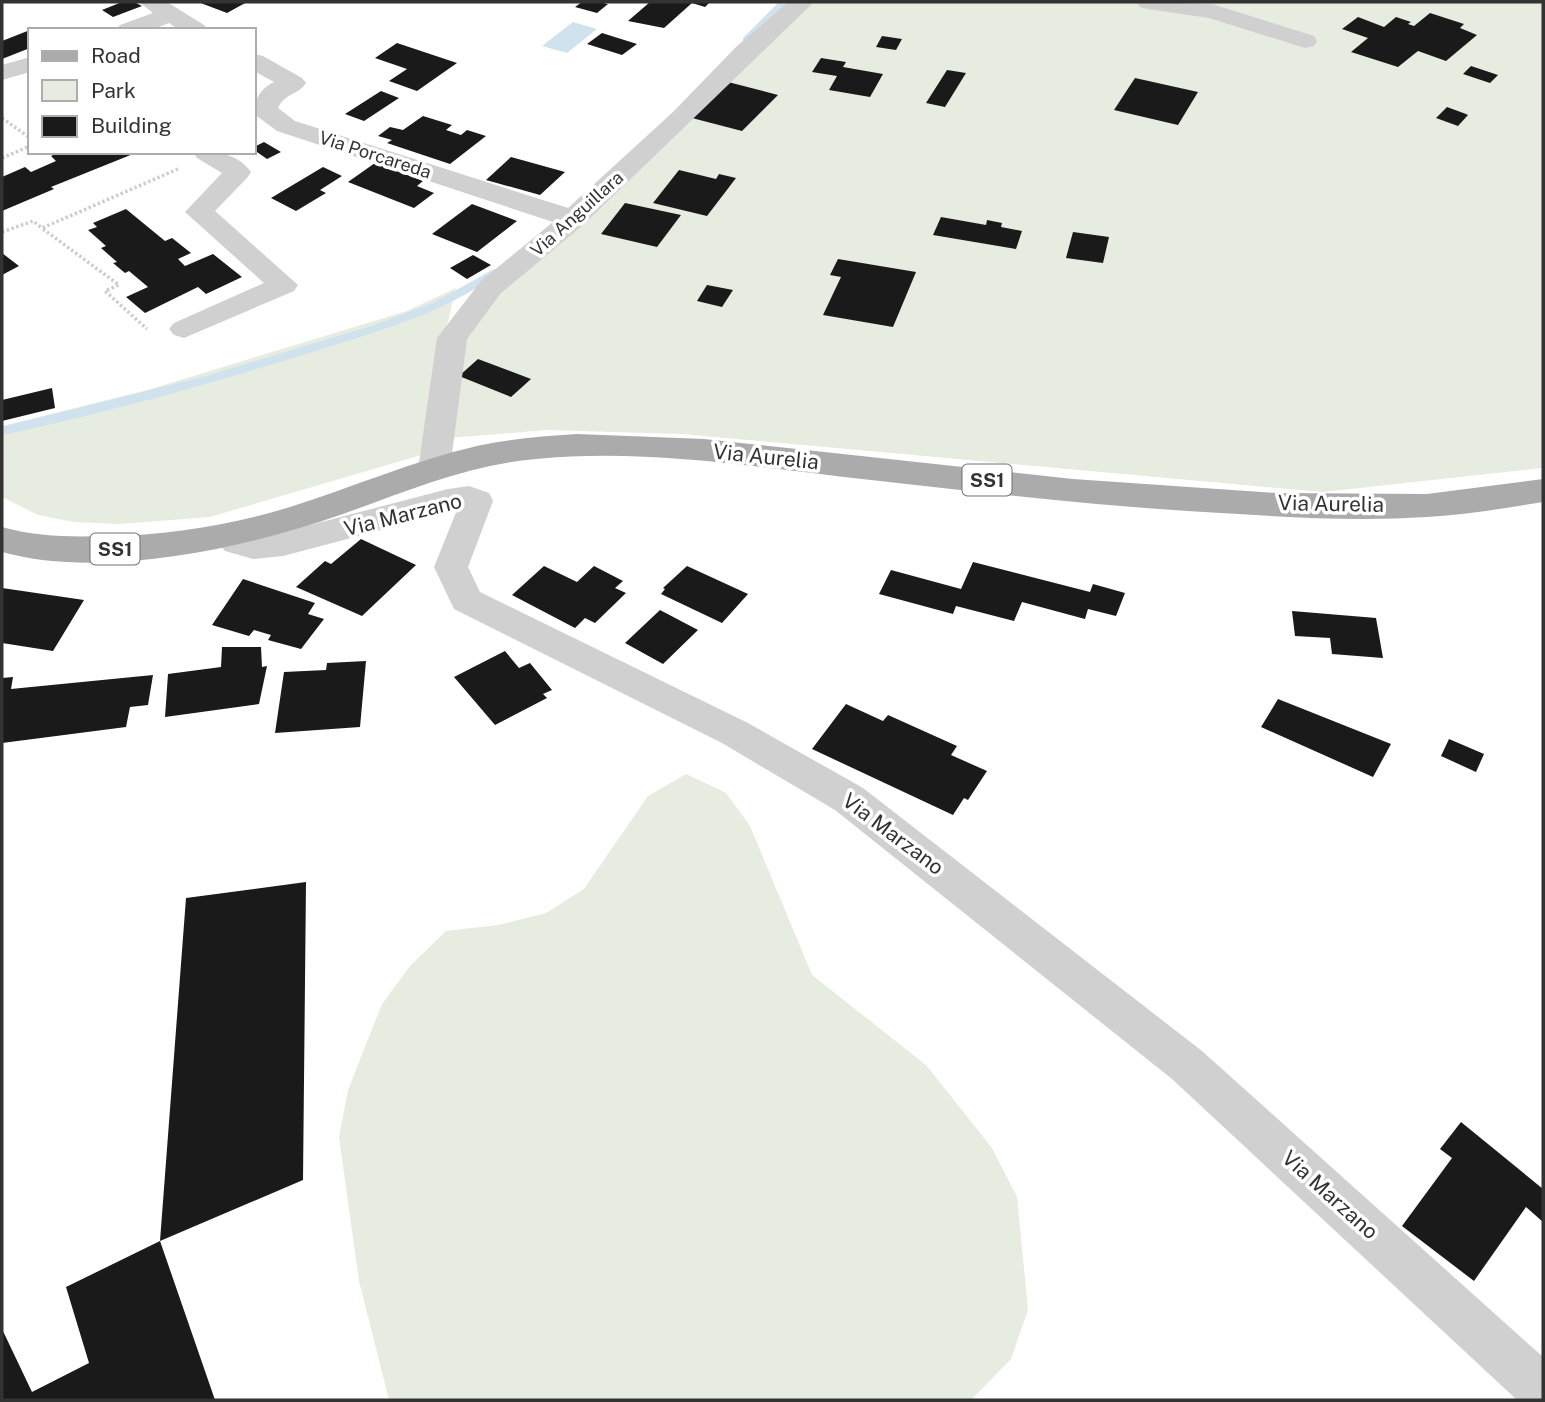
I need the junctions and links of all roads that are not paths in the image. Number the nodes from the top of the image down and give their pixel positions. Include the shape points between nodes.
1 (802, 2) edge
2 (1148, 2) edge
3 (160, 8) edge
4 (131, 28) edge
5 (194, 28) edge
6 (1305, 41) dead end
7 (256, 62) edge
8 (28, 65) edge
9 (2, 73) edge
10 (208, 154) edge
11 (560, 215) junction
12 (184, 329) road end
13 (433, 469) junction
14 (1543, 491) edge
15 (228, 534) junction
16 (2, 539) edge
17 (1543, 1390) edge

1 - 11 street, Via Anguillara via 682,117
2 - 6 street via 1212,11
3 - 4 street
3 - 5 street
7 - 11 street, Via Porcareda via 293,83 273,92 264,110 286,126
8 - 9 street
10 - 12 street via 238,172 199,212 284,285
11 - 13 street, Via Anguillara via 491,287 452,338
13 - 14 main road, Via Aurelia / SS1 via 493,453 583,445 684,449 1282,504 1415,506
13 - 15 main road, Via Aurelia / SS1 via 299,517
15 - 16 main road, Via Aurelia / SS1 via 127,549 50,549
15 - 17 street, Via Marzano via 237,543 253,547 283,544 448,500 469,497 477,501 451,567 466,600 734,733 849,799 1187,1065

